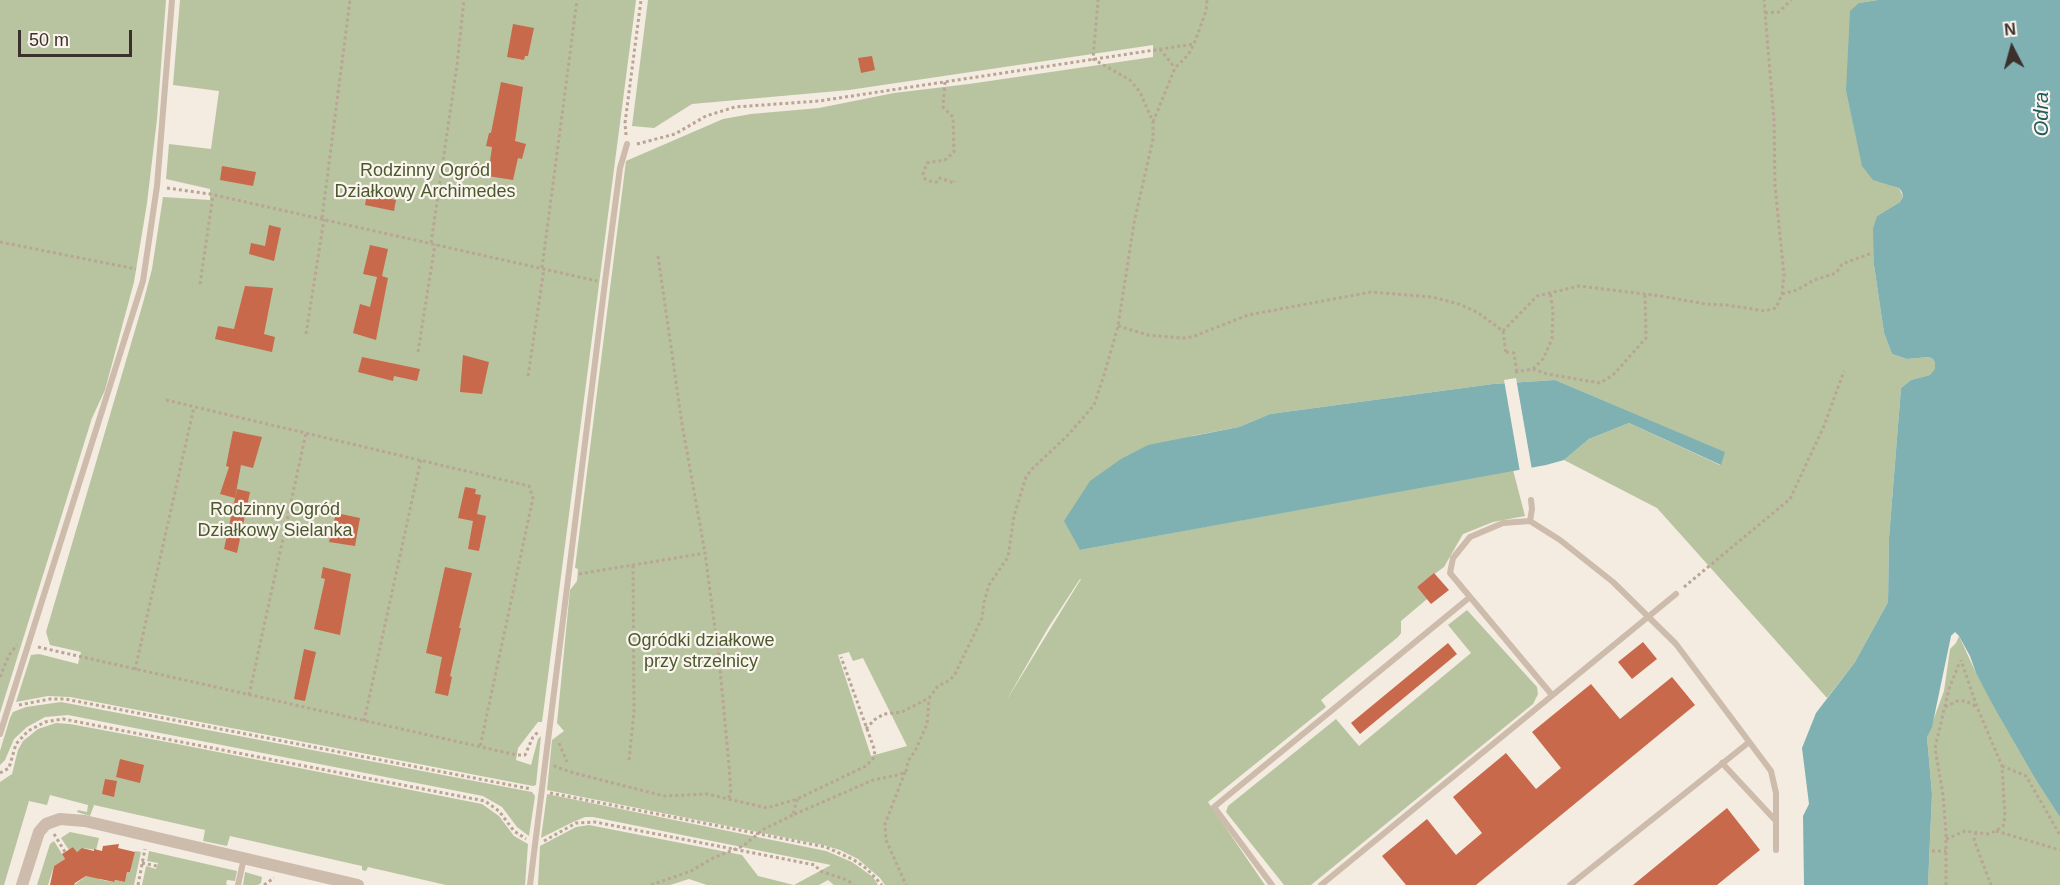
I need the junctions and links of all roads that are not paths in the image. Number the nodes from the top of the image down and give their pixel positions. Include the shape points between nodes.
1 (172, 0) edge
2 (627, 144) road end
3 (1531, 500) dead end
4 (1530, 521) junction
5 (1676, 594) road end
6 (1470, 597) junction
7 (1649, 616) junction
8 (1552, 695) junction
9 (0, 734) edge
10 (1749, 743) junction
11 (1722, 763) junction
12 (1776, 821) junction
13 (1776, 850) dead end
14 (244, 858) junction
15 (22, 885) edge
16 (238, 885) edge
17 (358, 885) edge
18 (530, 885) edge
19 (1272, 885) edge
20 (1321, 885) edge
21 (1570, 885) edge

1 - 9 lane via 157,186 145,271
2 - 18 lane via 620,168
3 - 4 lane
4 - 6 lane via 1503,523 1470,537 1453,558 1450,573
4 - 7 lane via 1613,582
5 - 7 lane
6 - 8 lane
6 - 19 lane via 1214,807
7 - 8 lane
7 - 10 lane via 1676,644
8 - 20 lane
10 - 11 lane
10 - 12 lane via 1771,771
11 - 12 lane
11 - 21 lane
12 - 13 lane
14 - 15 street via 85,821 60,819 52,820 39,832
14 - 16 lane
14 - 17 street

